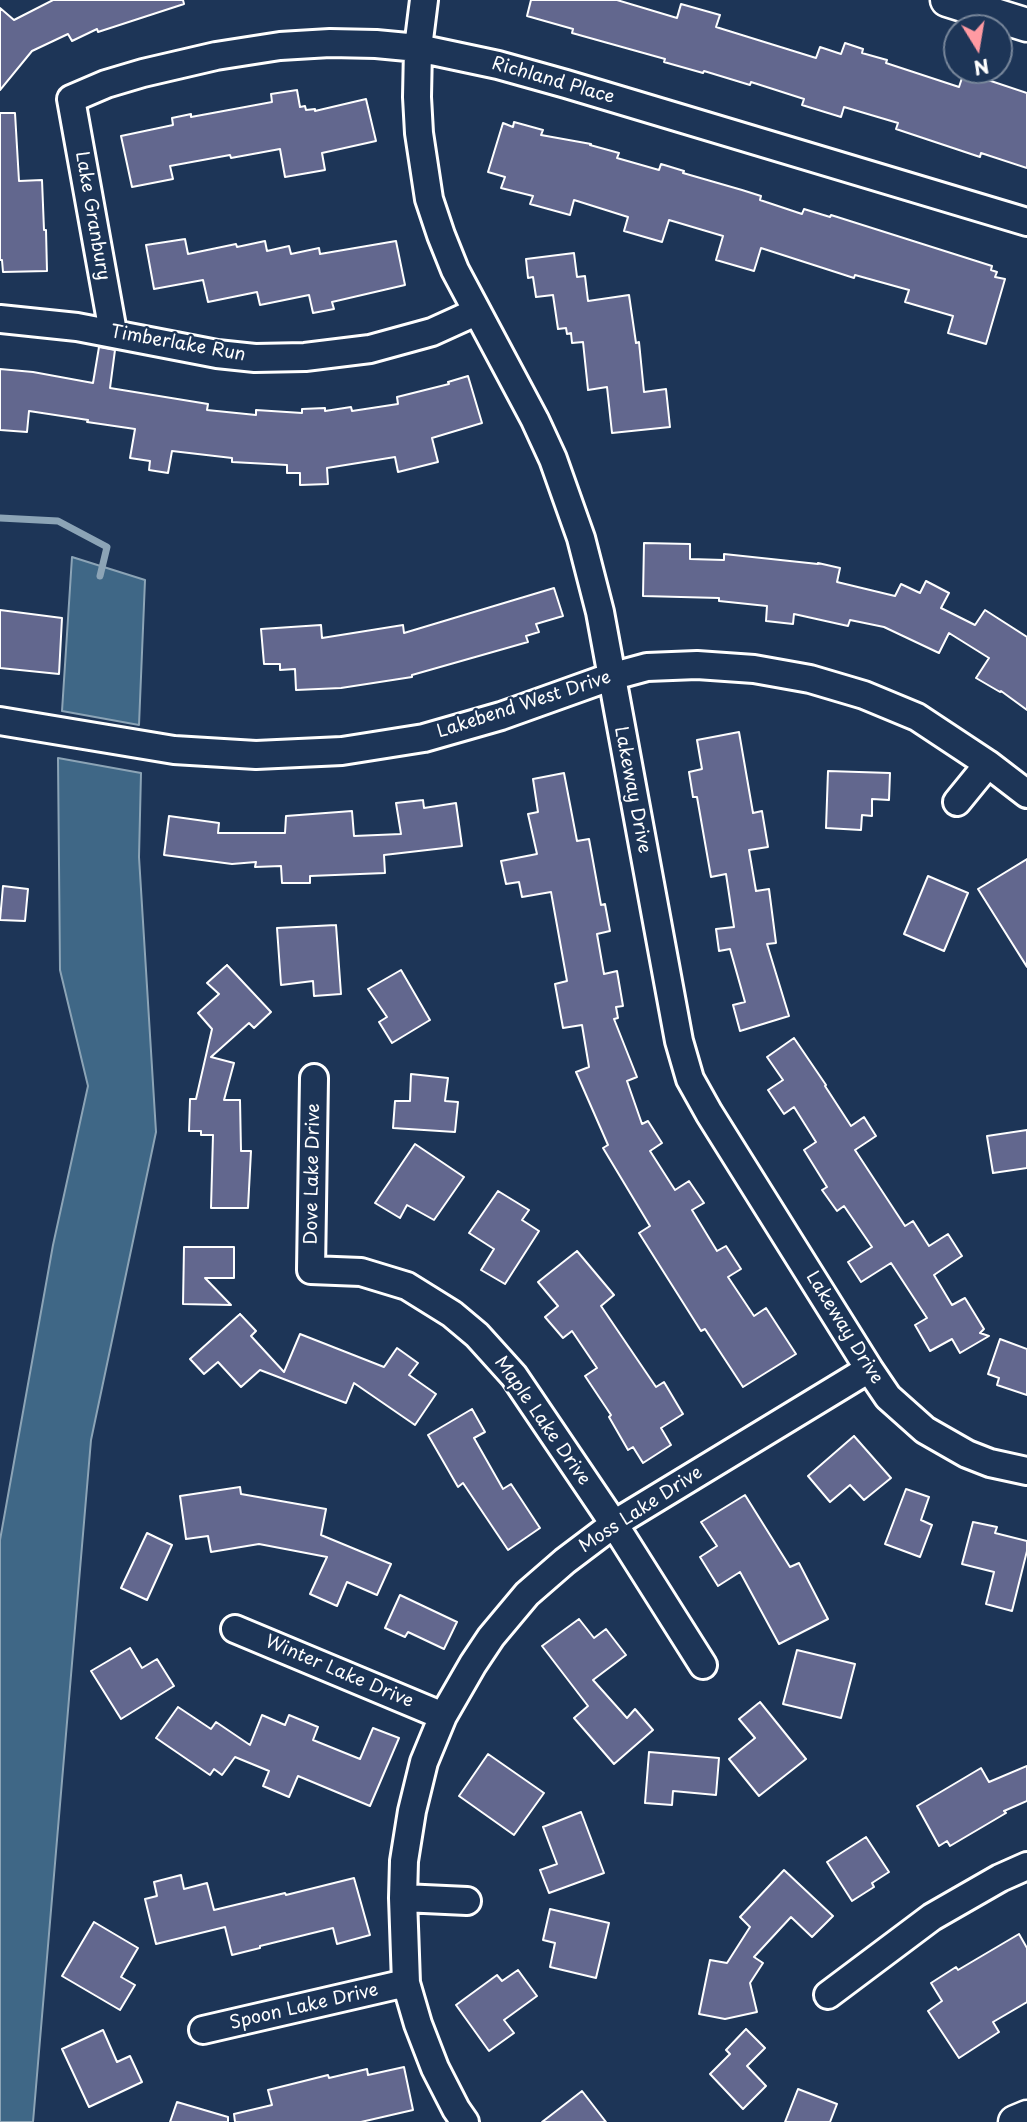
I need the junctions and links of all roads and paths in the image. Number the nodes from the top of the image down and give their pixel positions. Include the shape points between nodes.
1 (424, 0) edge
2 (947, 0) edge
3 (1027, 25) edge
4 (418, 48) junction
5 (71, 99) joint
6 (1027, 222) edge
7 (476, 312) junction
8 (0, 319) edge
9 (113, 332) junction
10 (610, 677) junction
11 (0, 721) edge
12 (988, 764) junction
13 (1027, 794) edge
14 (957, 802) dead end
15 (314, 1078) dead end
16 (311, 1270) joint
17 (869, 1368) junction
18 (1027, 1471) edge
19 (614, 1524) junction
20 (235, 1629) dead end
21 (703, 1665) dead end
22 (443, 1716) junction
23 (1027, 1866) edge
24 (403, 1898) junction
25 (467, 1901) dead end
26 (406, 1983) junction
27 (828, 1995) dead end
28 (203, 2030) dead end
29 (1027, 2117) edge
30 (465, 2122) edge
31 (1015, 2122) edge

1 - 4 street, Lakeway Drive
2 - 3 street
4 - 5 street, Richland Place via 330,43 280,46 143,73
4 - 6 street, Richland Place via 566,84
4 - 7 street, Lakeway Drive via 419,133 429,199 440,235
5 - 9 street, Lake Granbury
7 - 9 street, Timberlake Run via 432,332 370,349 305,357 217,354
7 - 10 street, Lakeway Drive via 535,420 570,505 600,612
8 - 9 street, Timberlake Run
10 - 11 street, Lakebend West Drive via 437,734 342,751 256,755 174,750
10 - 12 street, Lakebend West Drive via 648,667 697,665 810,679 917,717
10 - 17 street, Lakeway Drive via 678,1041 690,1079
12 - 13 street, Lakebend West Drive
12 - 14 street
15 - 16 street, Dove Lake Drive
16 - 19 street, Maple Lake Drive via 361,1272 407,1286 452,1314 514,1376
17 - 18 street, Lakeway Drive via 888,1397 925,1430 967,1454
17 - 19 street, Moss Lake Drive
19 - 21 street, Maple Lake Drive
19 - 22 street, Moss Lake Drive via 527,1594 491,1637
20 - 22 street, Winter Lake Drive
22 - 24 street, Moss Lake Drive via 424,1762 412,1811
23 - 27 street via 932,1917
24 - 25 street
24 - 26 street, Moss Lake Drive
26 - 28 street, Spoon Lake Drive
26 - 30 street, Moss Lake Drive via 435,2068
29 - 31 street

